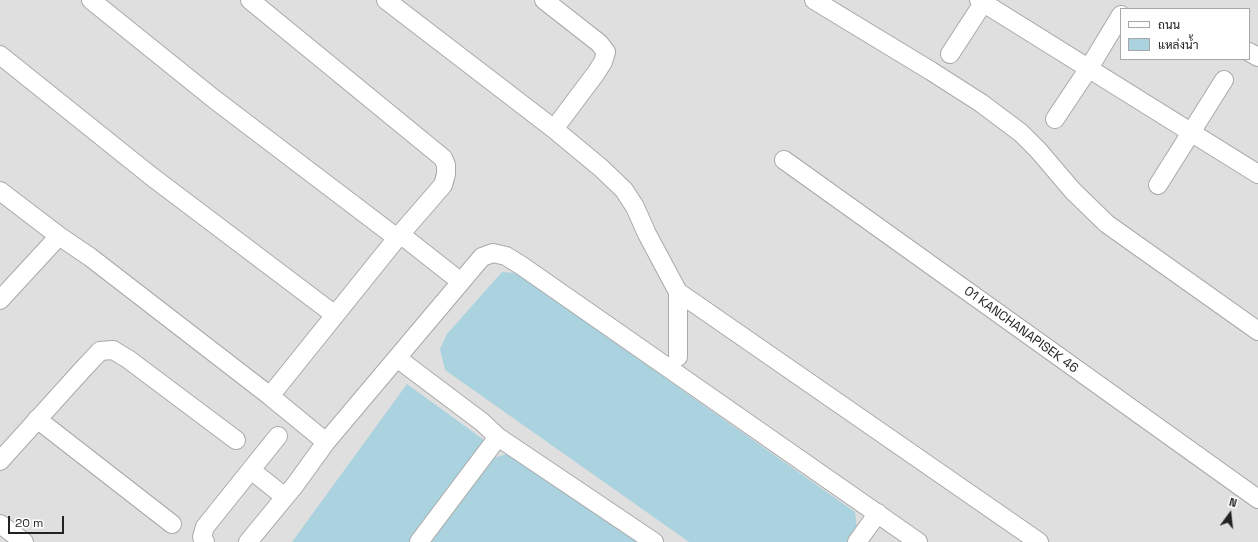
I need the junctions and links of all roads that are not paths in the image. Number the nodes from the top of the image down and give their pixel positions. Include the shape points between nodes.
1 (91, 0) edge
2 (250, 0) edge
3 (386, 0) edge
4 (544, 0) edge
5 (814, 0) edge
6 (982, 1) edge
7 (1120, 17) edge
8 (950, 54) dead end
9 (0, 55) edge
10 (1089, 68) junction
11 (1224, 80) dead end
12 (1055, 119) dead end
13 (554, 129) junction
14 (1191, 133) junction
15 (784, 160) dead end
16 (1258, 174) edge
17 (1158, 185) dead end
18 (0, 191) edge
19 (59, 236) junction
20 (399, 236) junction
21 (461, 282) junction
22 (678, 292) junction
23 (0, 300) edge
24 (334, 315) junction
25 (1258, 331) edge
26 (678, 357) dead end
27 (397, 358) junction
28 (270, 396) junction
29 (37, 419) junction
30 (278, 436) dead end
31 (498, 437) junction
32 (236, 440) dead end
33 (326, 442) junction
34 (0, 461) edge
35 (251, 470) junction
36 (285, 497) junction
37 (1258, 499) edge
38 (878, 513) junction
39 (0, 524) edge
40 (172, 524) dead end
41 (255, 540) edge
42 (24, 542) edge
43 (205, 542) edge
44 (419, 542) edge
45 (654, 542) edge
46 (857, 542) edge
47 (918, 542) edge
48 (1039, 542) edge

1 - 20 street via 214,99
2 - 20 street via 443,158 446,165 443,185
3 - 13 street
4 - 13 street via 599,43 606,52 596,73
5 - 25 street via 938,75 1021,133 1073,191 1107,224
6 - 8 street
6 - 10 street
7 - 10 street
9 - 24 street via 151,176
10 - 12 street
10 - 14 street
11 - 14 street
13 - 22 street via 624,190
14 - 16 street
14 - 17 street
15 - 37 street, 01 KANCHANAPISEK 46
18 - 19 street
19 - 23 street
19 - 28 street
20 - 21 street
20 - 24 street
21 - 27 street
21 - 38 street via 482,257 493,253 506,256
22 - 26 street
22 - 48 street
24 - 28 street
27 - 31 street
27 - 33 street
28 - 33 street
29 - 32 street via 100,351 113,350
29 - 34 street
29 - 40 street
30 - 35 street
31 - 44 street
31 - 45 street
33 - 36 street
35 - 36 street
35 - 43 street via 205,527 202,537
36 - 41 street
38 - 46 street
38 - 47 street
39 - 42 street

